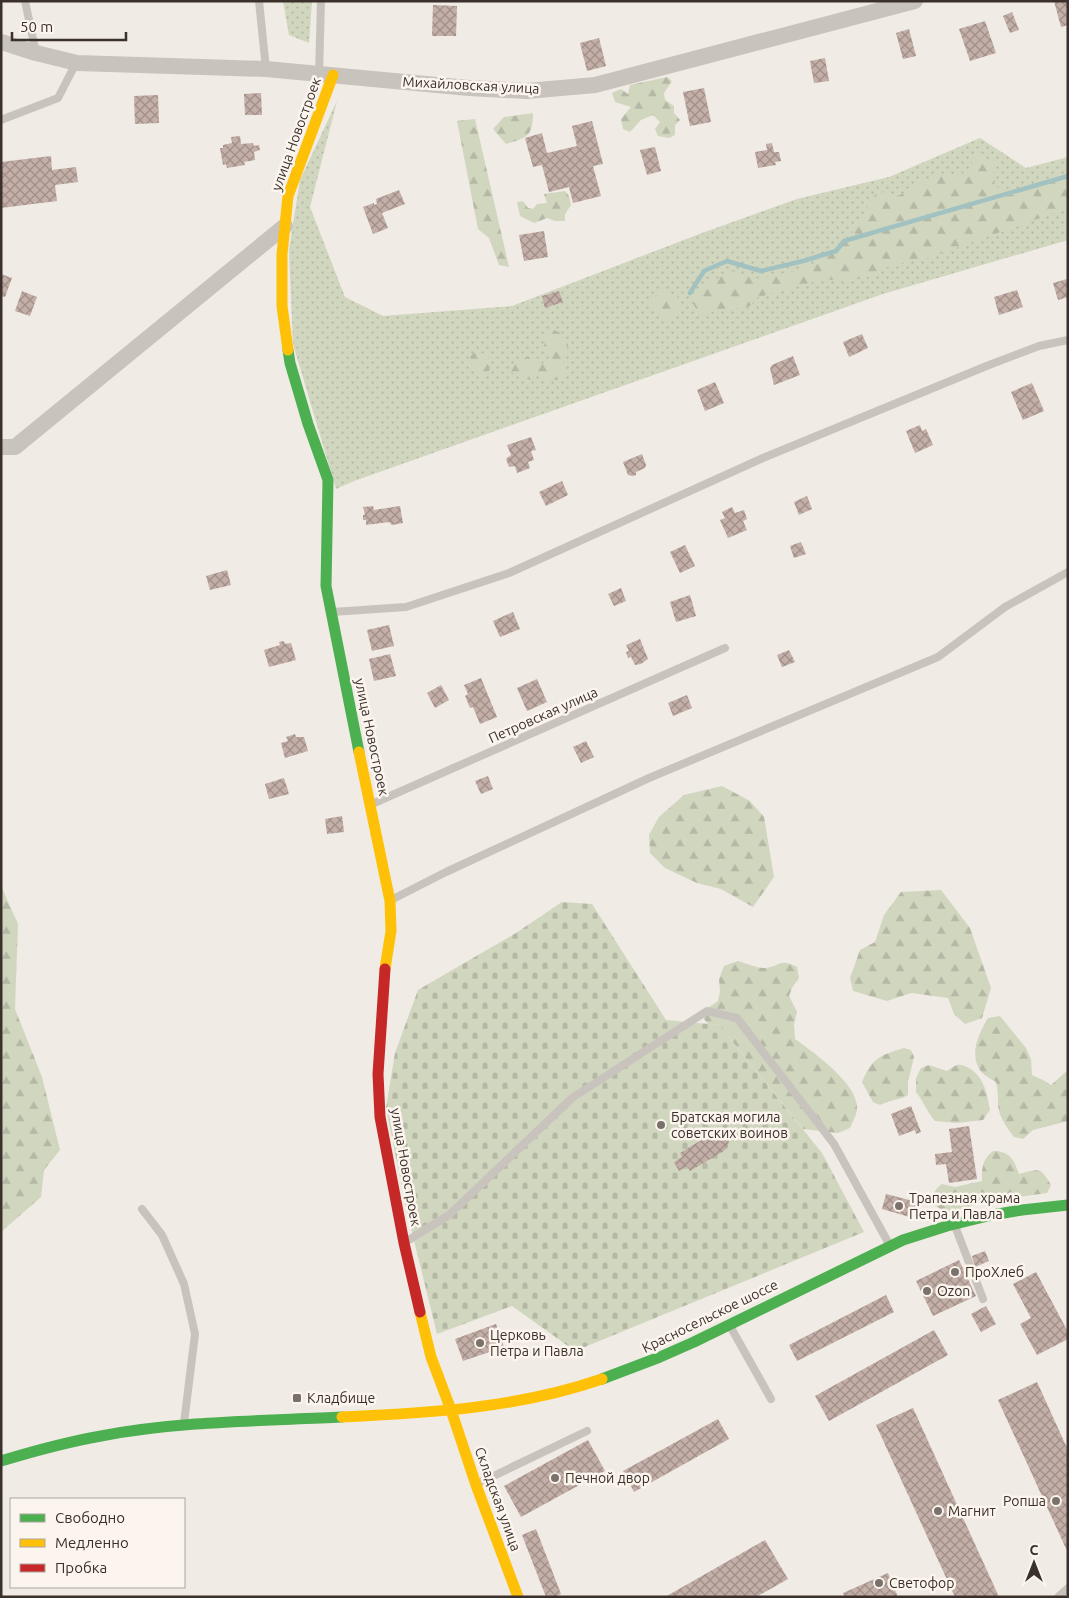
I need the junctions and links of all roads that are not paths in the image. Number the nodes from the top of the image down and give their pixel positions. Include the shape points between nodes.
1 (25, 1) edge
2 (259, 1) edge
3 (321, 1) edge
4 (915, 1) edge
5 (1, 42) edge
6 (36, 53) junction
7 (77, 62) junction
8 (266, 69) junction
9 (326, 74) junction
10 (1, 120) edge
11 (285, 226) junction
12 (1068, 340) edge
13 (1, 447) edge
14 (1068, 572) edge
15 (330, 612) junction
16 (725, 648) dead end
17 (370, 804) junction
18 (390, 901) junction
19 (1068, 1205) edge
20 (142, 1210) dead end
21 (954, 1225) junction
22 (404, 1243) junction
23 (890, 1246) junction
24 (983, 1299) dead end
25 (729, 1324) junction
26 (770, 1399) dead end
27 (451, 1410) junction
28 (184, 1425) junction
29 (587, 1430) dead end
30 (1, 1461) edge
31 (476, 1485) junction
32 (1067, 1589) edge
33 (518, 1597) edge
34 (1058, 1597) edge

1 - 6 lane
2 - 8 lane
3 - 9 lane
4 - 9 street, Михайловская улица via 595,85 527,91
5 - 6 street, Михайловская улица
6 - 7 street, Михайловская улица
7 - 8 street, Михайловская улица
7 - 10 lane via 58,98
8 - 9 street, Михайловская улица
9 - 11 street, улица Новостроек via 288,196
11 - 13 street via 15,447
11 - 15 street, улица Новостроек via 282,306 290,363 328,480 326,586
12 - 15 lane via 997,361 763,458 508,573 406,607
14 - 18 lane via 1004,607 938,657 649,778
15 - 17 street, улица Новостроек
16 - 17 lane, Петровская улица
17 - 18 street, улица Новостроек
18 - 22 street, улица Новостроек via 391,931 378,1074 380,1117
19 - 21 street, Красносельское шоссе via 1009,1211
20 - 28 lane via 162,1235 184,1284 195,1334
21 - 23 street, Красносельское шоссе
21 - 24 lane
22 - 23 lane via 449,1215 572,1098 708,1011 737,1018 744,1026 834,1144
22 - 27 street, улица Новостроек via 431,1357
23 - 25 street, Красносельское шоссе
25 - 26 lane
25 - 27 street, Красносельское шоссе via 662,1357 610,1377 551,1394
27 - 28 street, Красносельское шоссе via 355,1418
27 - 31 street, Складская улица
28 - 30 street, Красносельское шоссе via 120,1432
29 - 31 lane
31 - 33 street, Складская улица
32 - 34 lane

